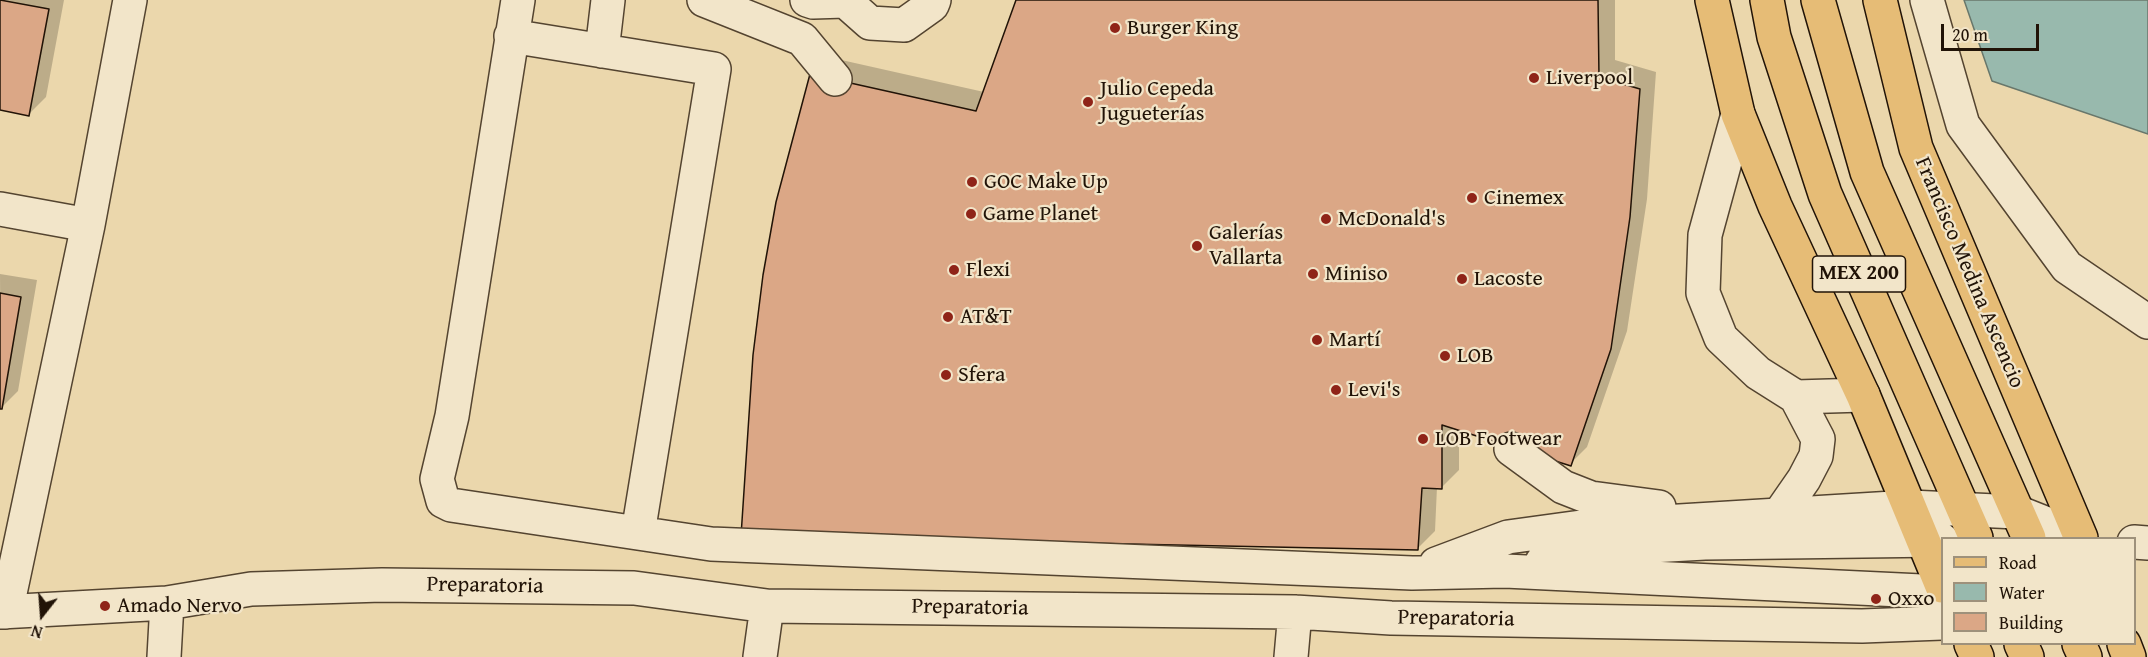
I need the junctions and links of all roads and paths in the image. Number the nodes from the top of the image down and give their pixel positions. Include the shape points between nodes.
1 (130, 0) edge
2 (518, 0) edge
3 (608, 0) edge
4 (704, 0) edge
5 (807, 0) edge
6 (934, 0) edge
7 (1712, 0) edge
8 (1767, 0) edge
9 (1818, 0) edge
10 (1880, 0) edge
11 (1927, 0) edge
12 (844, 1) edge
13 (511, 36) junction
14 (602, 51) junction
15 (835, 79) dead end
16 (1738, 114) junction
17 (0, 209) edge
18 (88, 225) junction
19 (2148, 322) edge
20 (1863, 395) junction
21 (1796, 397) junction
22 (1511, 449) dead end
23 (1910, 507) junction
24 (1961, 509) junction
25 (1779, 515) junction
26 (1744, 518) junction
27 (2023, 525) edge
28 (638, 533) junction
29 (1975, 537) edge
30 (2077, 537) edge
31 (2081, 537) edge
32 (1935, 557) edge
33 (1505, 571) junction
34 (1412, 573) junction
35 (1941, 592) edge
36 (167, 603) junction
37 (767, 606) junction
38 (3, 612) edge
39 (1295, 612) junction
40 (1941, 623) edge
41 (164, 657) edge
42 (760, 657) edge
43 (1291, 657) edge

1 - 18 street
2 - 13 street
3 - 14 street
4 - 15 street via 802,39
5 - 12 street
6 - 12 street via 904,25 870,23
7 - 16 main road
8 - 24 main road, MEX 200 via 1774,37 1825,194
9 - 27 main road, MEX 200 via 1867,172
10 - 31 main road, Francisco Medina Ascencio via 1916,148
11 - 19 street via 1963,124 2067,267
13 - 14 street
13 - 28 street via 452,416 437,479 439,491 443,501 451,505
14 - 28 street via 714,69
16 - 20 main road via 1775,206
16 - 21 street via 1705,235 1703,292 1721,338 1758,373
17 - 18 street
18 - 38 street
20 - 21 street
20 - 23 main road
21 - 25 street via 1818,439 1816,456
22 - 26 street via 1563,488 1591,498
23 - 24 street
23 - 25 street
23 - 32 main road
24 - 27 street
24 - 29 main road, MEX 200
25 - 26 street
26 - 34 street via 1581,526 1508,537
27 - 30 street
28 - 34 street via 711,544
32 - 33 street via 1705,543 1596,549
33 - 34 street
33 - 35 street
36 - 37 street, Preparatoria via 251,589 382,585 634,588
36 - 38 street, Preparatoria
36 - 41 street
37 - 39 street, Preparatoria
37 - 42 street
39 - 40 street, Preparatoria via 1391,618 1650,623
39 - 43 street

